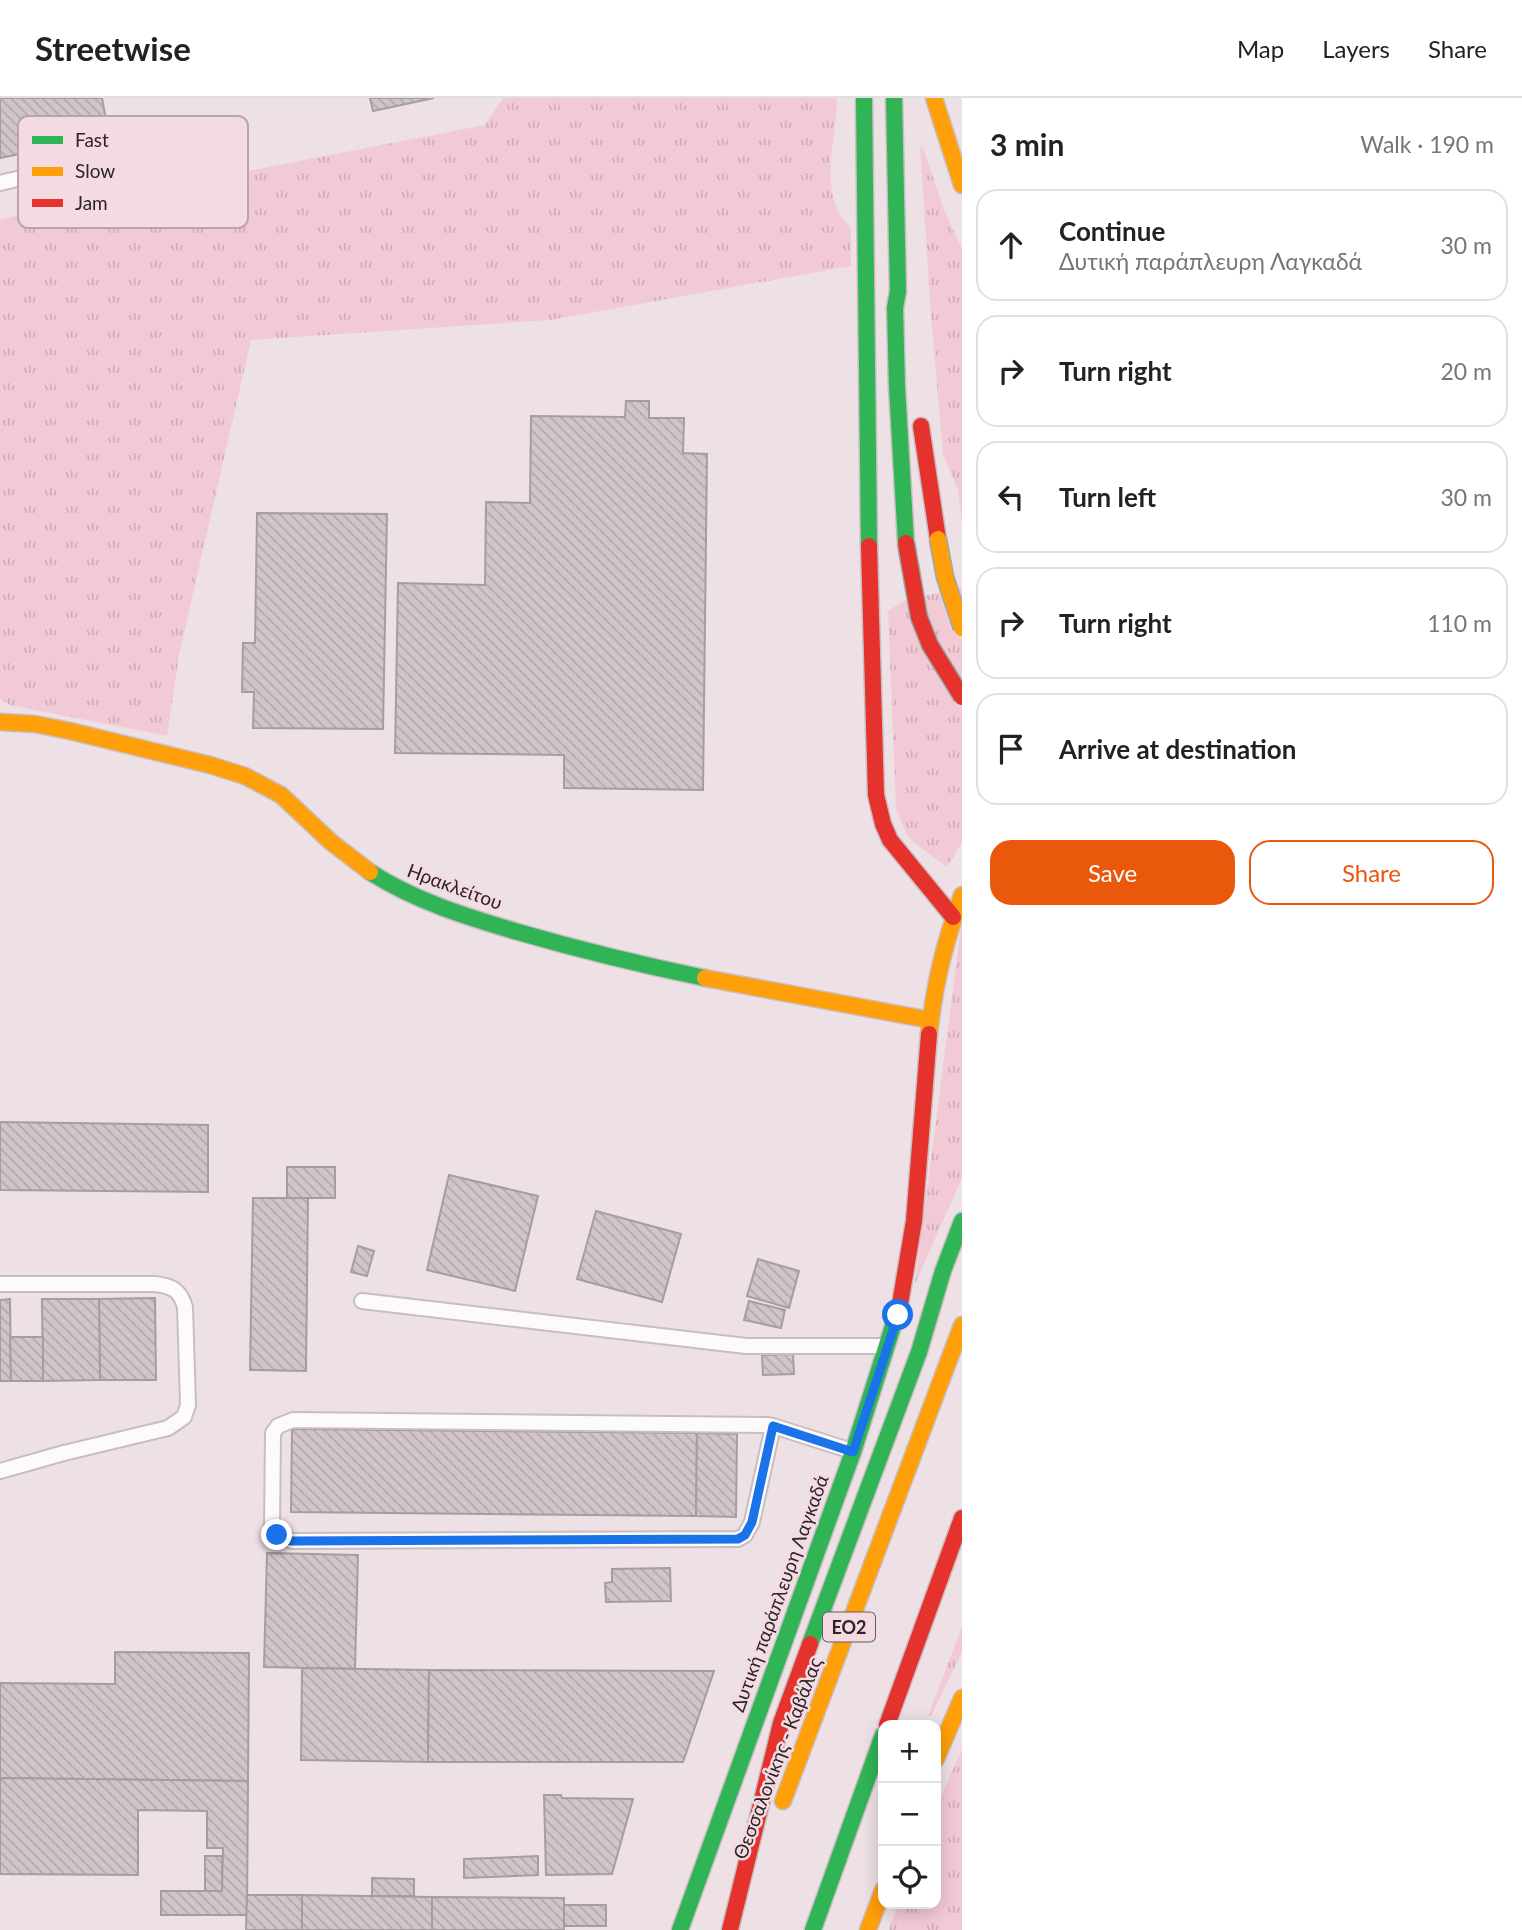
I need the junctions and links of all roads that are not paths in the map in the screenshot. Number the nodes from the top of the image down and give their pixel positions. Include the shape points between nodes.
1 (864, 98) edge
2 (894, 98) edge
3 (934, 98) edge
4 (18, 179) edge
5 (0, 183) edge
6 (962, 185) edge
7 (898, 290) junction
8 (912, 344) dead end
9 (919, 406) dead end
10 (962, 565) edge
11 (870, 584) junction
12 (962, 628) edge
13 (962, 697) edge
14 (0, 722) edge
15 (962, 895) edge
16 (953, 917) junction
17 (930, 1020) junction
18 (962, 1221) edge
19 (0, 1284) edge
20 (362, 1301) dead end
21 (962, 1325) edge
22 (890, 1346) junction
23 (773, 1426) junction
24 (853, 1452) junction
25 (0, 1471) edge
26 (962, 1518) edge
27 (962, 1698) edge
28 (889, 1720) edge
29 (941, 1747) edge
30 (878, 1749) edge
31 (779, 1814) dead end
32 (769, 1840) dead end
33 (878, 1903) edge
34 (680, 1930) edge
35 (730, 1930) edge
36 (735, 1930) edge
37 (813, 1930) edge
38 (868, 1930) edge

1 - 11 main road
2 - 7 main road
3 - 6 main road
4 - 5 lane
7 - 8 main road via 907,306
7 - 13 main road, bridge via 895,338 906,543 919,617 930,645
9 - 12 main road, bridge via 944,577
10 - 11 main road
11 - 16 main road via 874,767 880,814 890,840
14 - 17 main road, Ηρακλείτου via 48,727 214,767 264,784 356,865 399,889 460,913 694,975
15 - 16 main road, Δυτική παράπλευρη Λαγκαδά
16 - 17 main road, Δυτική παράπλευρη Λαγκαδά via 939,963
17 - 22 main road, Δυτική παράπλευρη Λαγκαδά via 914,1222
18 - 35 main road via 919,1352 781,1723
19 - 25 lane via 171,1286 185,1307 188,1405 184,1418 169,1429
20 - 22 lane via 746,1346
21 - 31 main road, Θεσσαλονίκης - Καβάλας / ΕΟ2
22 - 24 main road, Δυτική παράπλευρη Λαγκαδά
23 - 23 lane via 285,1421 271,1441 272,1528 284,1540 292,1541 738,1539 752,1522
23 - 24 lane
24 - 34 main road, Δυτική παράπλευρη Λαγκαδά
26 - 28 main road
27 - 29 main road
30 - 37 main road
32 - 36 main road, Θεσσαλονίκης - Καβάλας
33 - 38 main road

